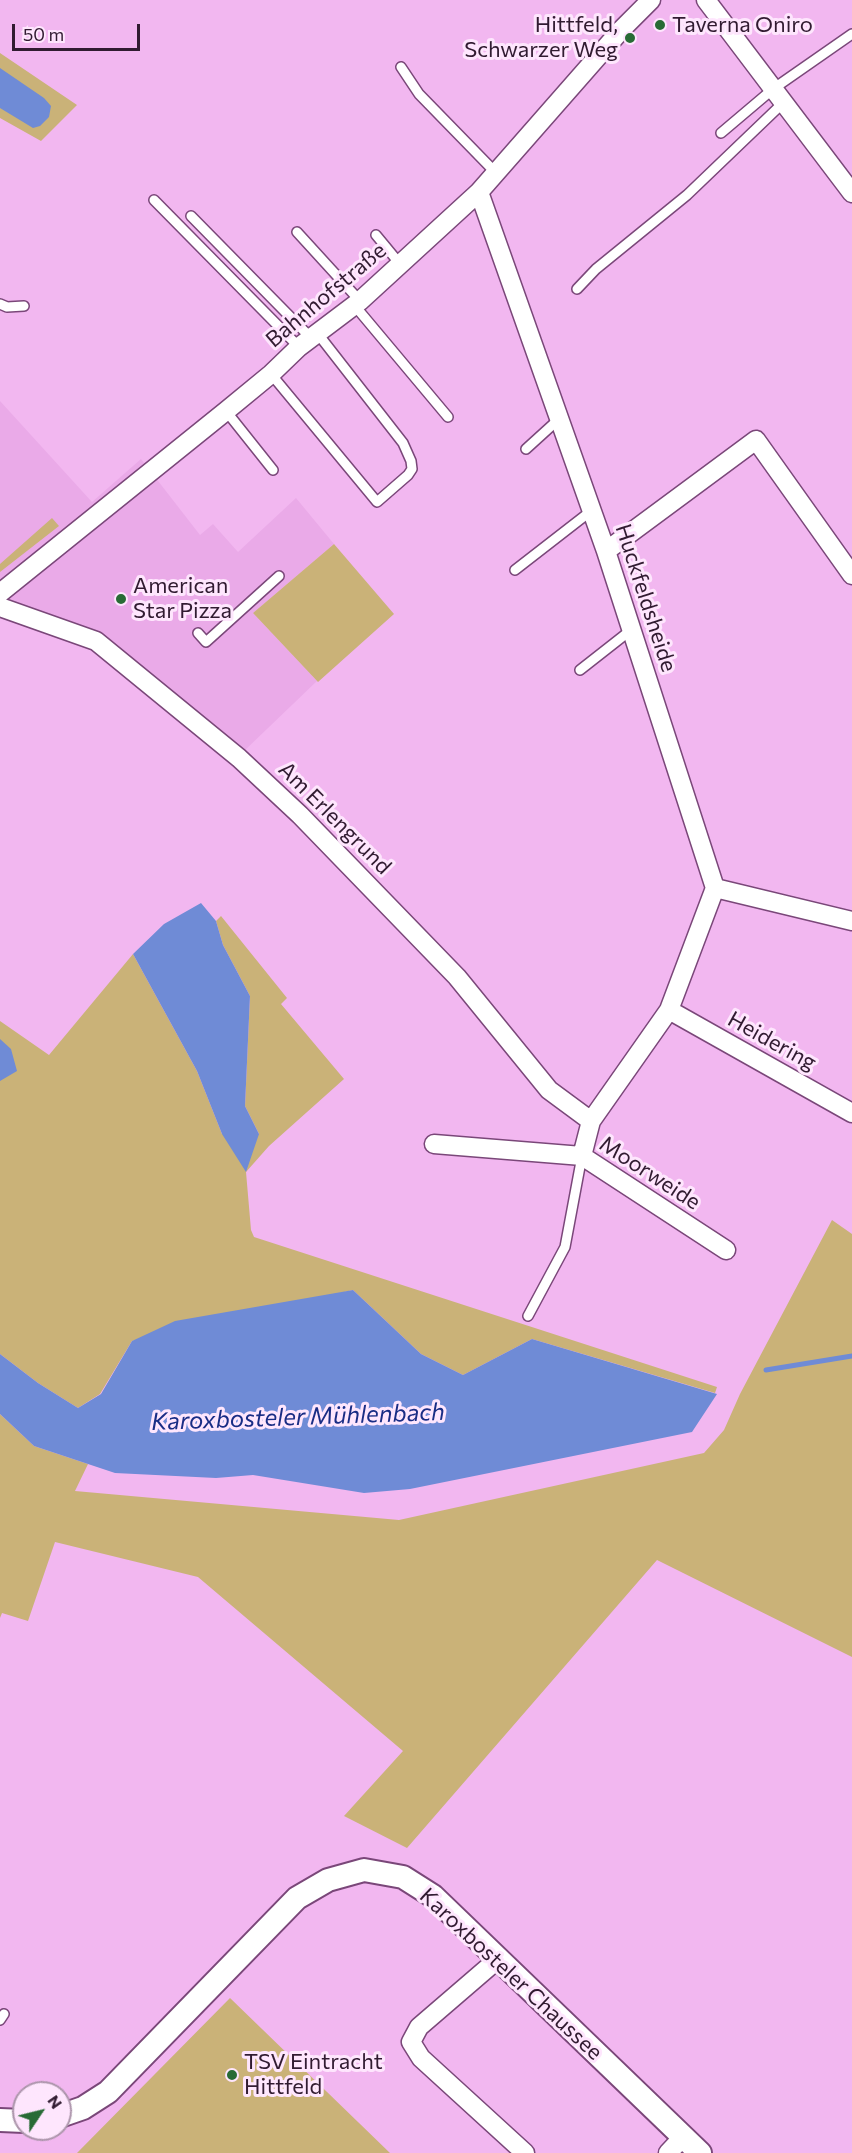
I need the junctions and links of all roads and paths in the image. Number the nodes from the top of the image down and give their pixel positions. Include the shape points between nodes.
1 (651, 0) edge
2 (706, 0) edge
3 (852, 33) edge
4 (401, 67) dead end
5 (778, 96) junction
6 (721, 133) dead end
7 (496, 173) junction
8 (479, 192) junction
9 (852, 193) edge
10 (154, 200) dead end
11 (191, 216) dead end
12 (297, 232) dead end
13 (376, 235) dead end
14 (400, 264) junction
15 (577, 289) dead end
16 (357, 303) junction
17 (0, 304) edge
18 (24, 306) dead end
19 (309, 340) junction
20 (271, 374) junction
21 (226, 411) junction
22 (448, 417) dead end
23 (559, 419) junction
24 (526, 449) dead end
25 (273, 470) dead end
26 (591, 511) junction
27 (606, 551) junction
28 (515, 570) dead end
29 (852, 575) edge
30 (279, 576) dead end
31 (0, 592) edge
32 (0, 607) edge
33 (631, 630) junction
34 (198, 633) dead end
35 (580, 670) dead end
36 (715, 888) junction
37 (852, 921) edge
38 (669, 1010) junction
39 (852, 1113) edge
40 (591, 1121) junction
41 (434, 1144) dead end
42 (582, 1156) junction
43 (726, 1250) dead end
44 (528, 1316) dead end
45 (498, 1959) junction
46 (72, 2112) edge
47 (676, 2145) edge
48 (525, 2153) edge
49 (700, 2153) edge

1 - 7 street, Bahnhofstraße
2 - 5 street
3 - 5 lane
4 - 7 lane via 419,94
5 - 6 lane
5 - 9 street
5 - 15 lane via 687,195
7 - 8 street, Bahnhofstraße
8 - 14 street, Bahnhofstraße
8 - 23 street, Huckfeldsheide
10 - 19 lane
11 - 19 lane
12 - 16 lane
13 - 14 lane
14 - 16 street, Bahnhofstraße
16 - 19 street, Bahnhofstraße
16 - 22 lane
17 - 18 lane
19 - 20 street, Bahnhofstraße
19 - 20 lane via 407,450 412,469 400,482 377,502
20 - 21 street, Bahnhofstraße
21 - 25 lane
21 - 31 street, Bahnhofstraße
23 - 24 lane
23 - 26 street, Huckfeldsheide
26 - 27 street, Huckfeldsheide
26 - 28 lane
27 - 29 street via 756,440
27 - 33 street, Huckfeldsheide
30 - 34 lane via 206,642
32 - 40 street, Am Erlengrund via 96,641 239,758 458,977 549,1090
33 - 35 lane
33 - 36 street, Huckfeldsheide
36 - 37 street
36 - 38 street
38 - 39 street, Heidering
38 - 40 street
40 - 42 street
41 - 42 street, Moorweide
42 - 43 street, Moorweide
42 - 44 lane via 565,1247
45 - 46 street, Karoxbosteler Chaussee via 433,1896 403,1877 364,1870 328,1880 297,1898 108,2092
45 - 47 street, Karoxbosteler Chaussee
45 - 48 street via 419,2027 411,2042 421,2058
47 - 49 street, Karoxbosteler Chaussee

